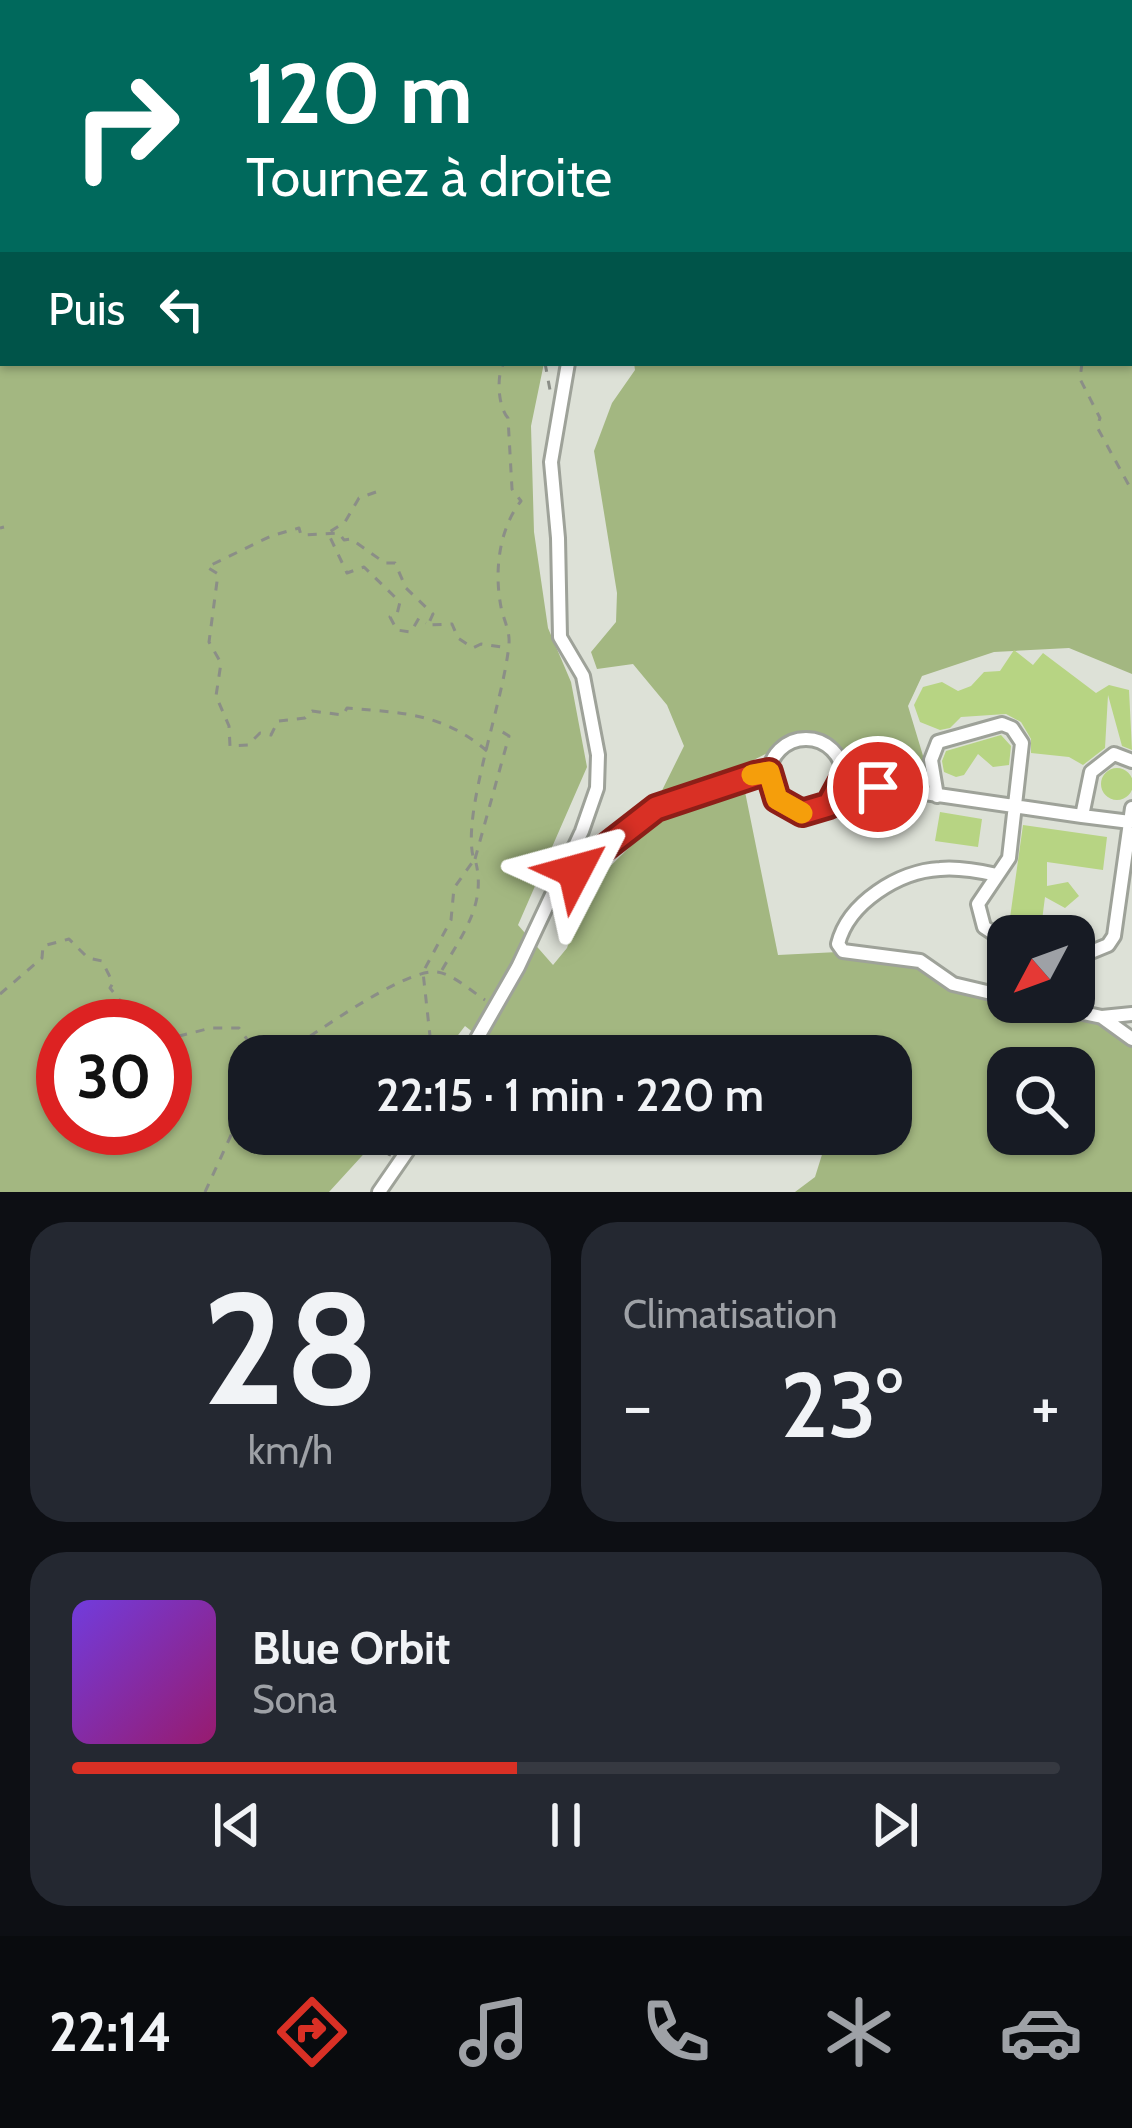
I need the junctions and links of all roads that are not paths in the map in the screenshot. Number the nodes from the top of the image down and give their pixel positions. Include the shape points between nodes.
1 (567, 366) edge
2 (1132, 761) edge
3 (769, 772) junction
4 (842, 781) junction
5 (937, 796) junction
6 (1015, 807) junction
7 (1082, 816) junction
8 (1131, 816) edge
9 (564, 872) junction
10 (998, 875) junction
11 (987, 929) edge
12 (1095, 950) edge
13 (987, 992) edge
14 (1132, 1014) edge
15 (1095, 1016) edge
16 (1102, 1017) junction
17 (480, 1035) edge
18 (1132, 1040) edge
19 (405, 1155) edge
20 (379, 1192) edge

1 - 9 street via 551,462 560,637 581,666 598,769 595,799
2 - 7 street via 1114,754 1091,772
3 - 4 street via 777,799 802,813 829,805
3 - 4 street via 784,746 815,740 839,760
3 - 9 street via 665,804 584,867
4 - 5 street
5 - 6 street
5 - 6 street via 931,760 938,742 1002,724 1022,743
6 - 7 street
6 - 10 street via 1009,857
7 - 8 street
8 - 12 street via 1114,936
9 - 17 street
10 - 11 street via 980,898
10 - 13 street via 947,868 898,881 854,912 838,944 920,962 953,984
14 - 16 street
15 - 16 street
16 - 18 street
19 - 20 street

